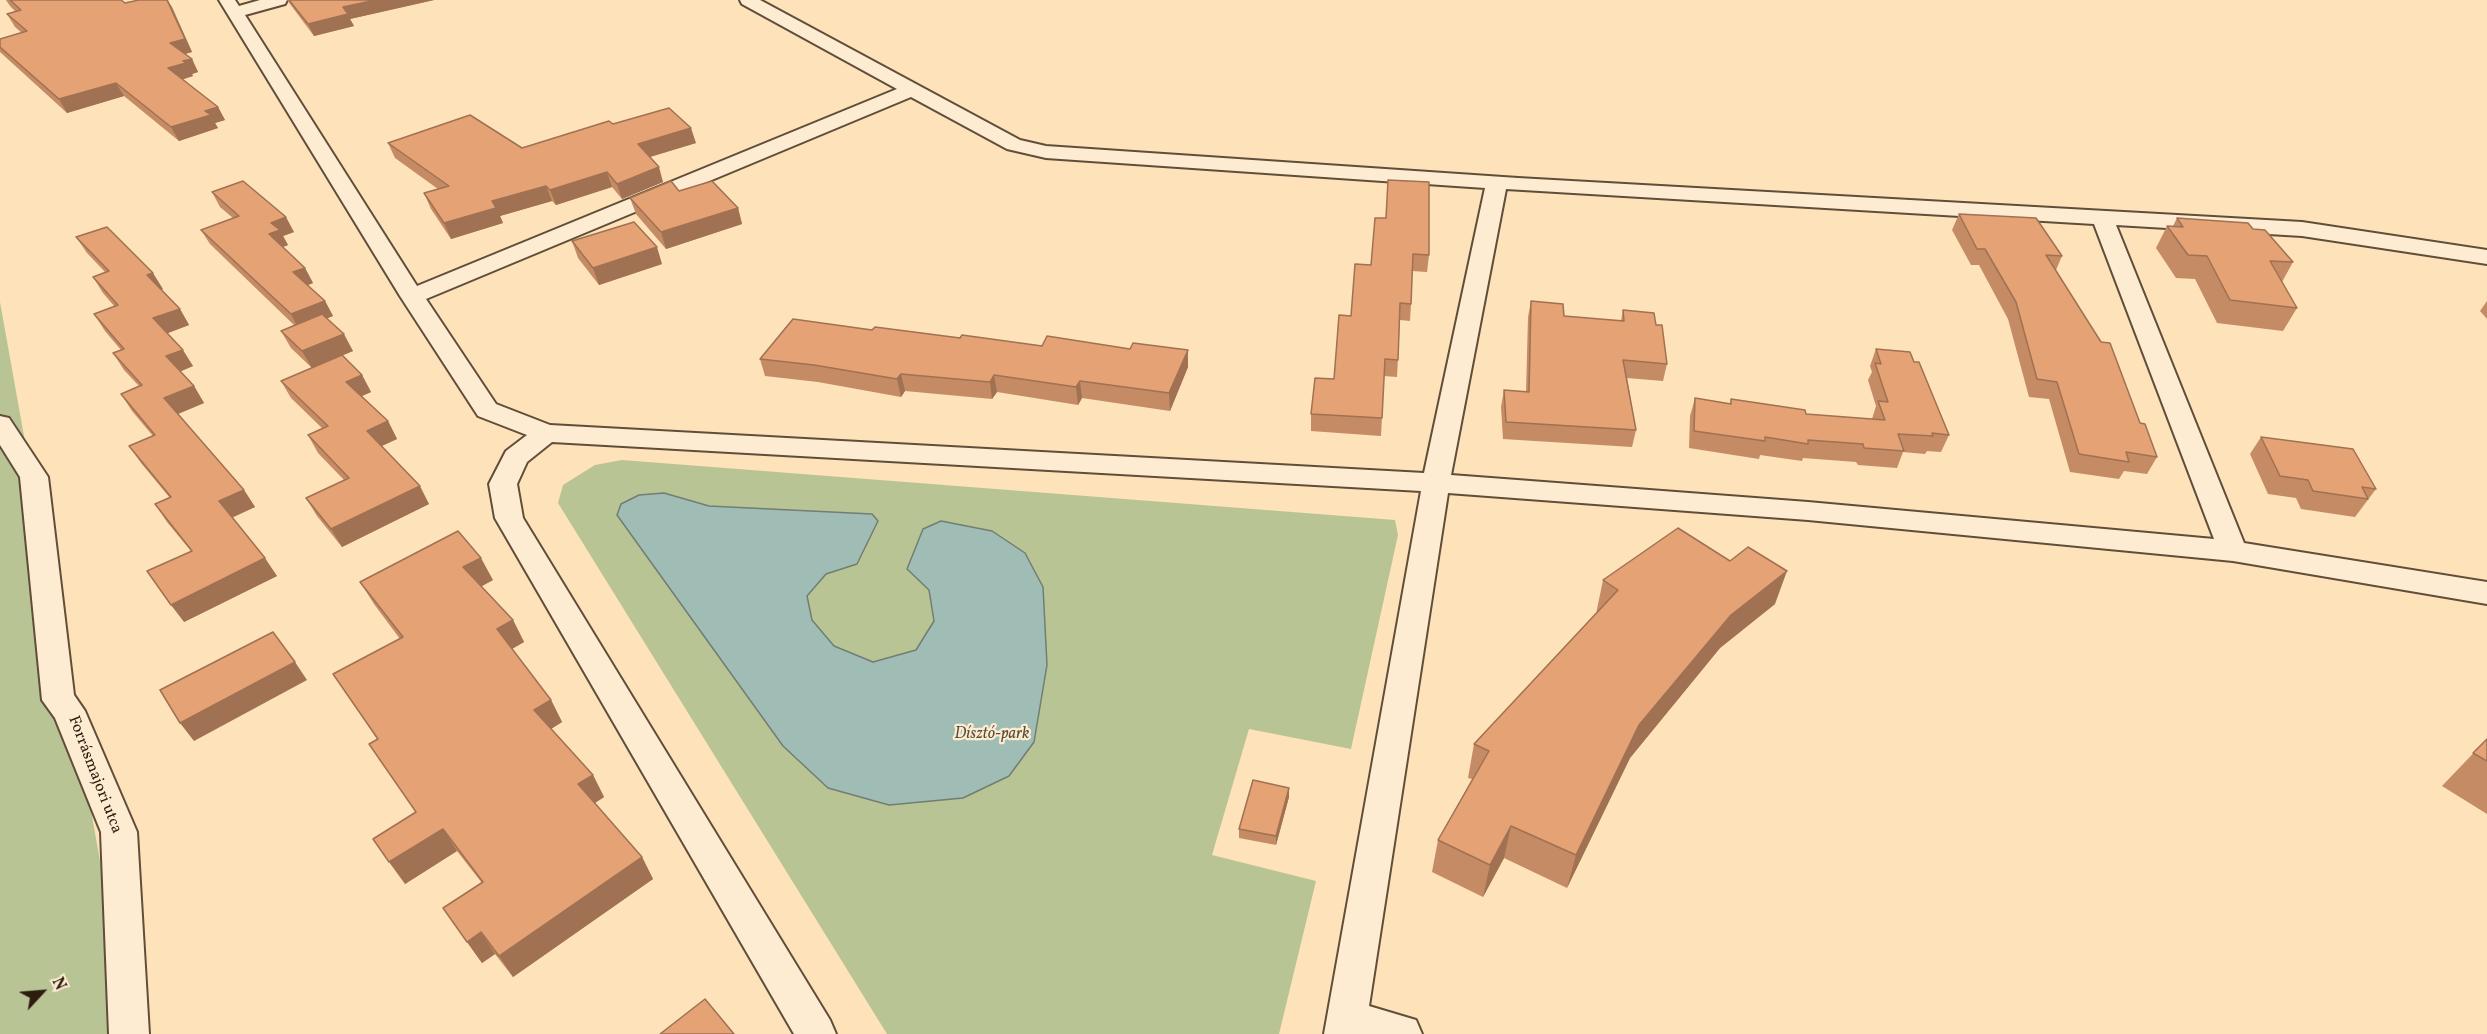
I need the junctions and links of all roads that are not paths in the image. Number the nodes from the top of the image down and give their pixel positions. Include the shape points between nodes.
1 (279, 0) edge
2 (748, 0) edge
3 (231, 6) edge
4 (911, 90) junction
5 (1497, 182) junction
6 (2102, 217) junction
7 (2487, 257) edge
8 (412, 296) junction
9 (0, 424) edge
10 (546, 433) junction
11 (1436, 483) junction
12 (2233, 550) junction
13 (2487, 593) edge
14 (1346, 1026) edge
15 (129, 1034) edge
16 (816, 1034) edge
17 (1402, 1034) edge

1 - 3 street
2 - 4 street
3 - 8 street
4 - 5 street via 1014,145 1046,152
4 - 8 street
5 - 6 street
5 - 11 street
6 - 7 street via 2302,229
6 - 12 street
8 - 10 street via 487,410
9 - 15 street, Forrásmajori utca via 34,477 58,699 69,711 119,832
10 - 11 street
10 - 16 street via 516,457 503,484 508,518
11 - 12 street via 1808,511
11 - 14 street
12 - 13 street
14 - 17 street

